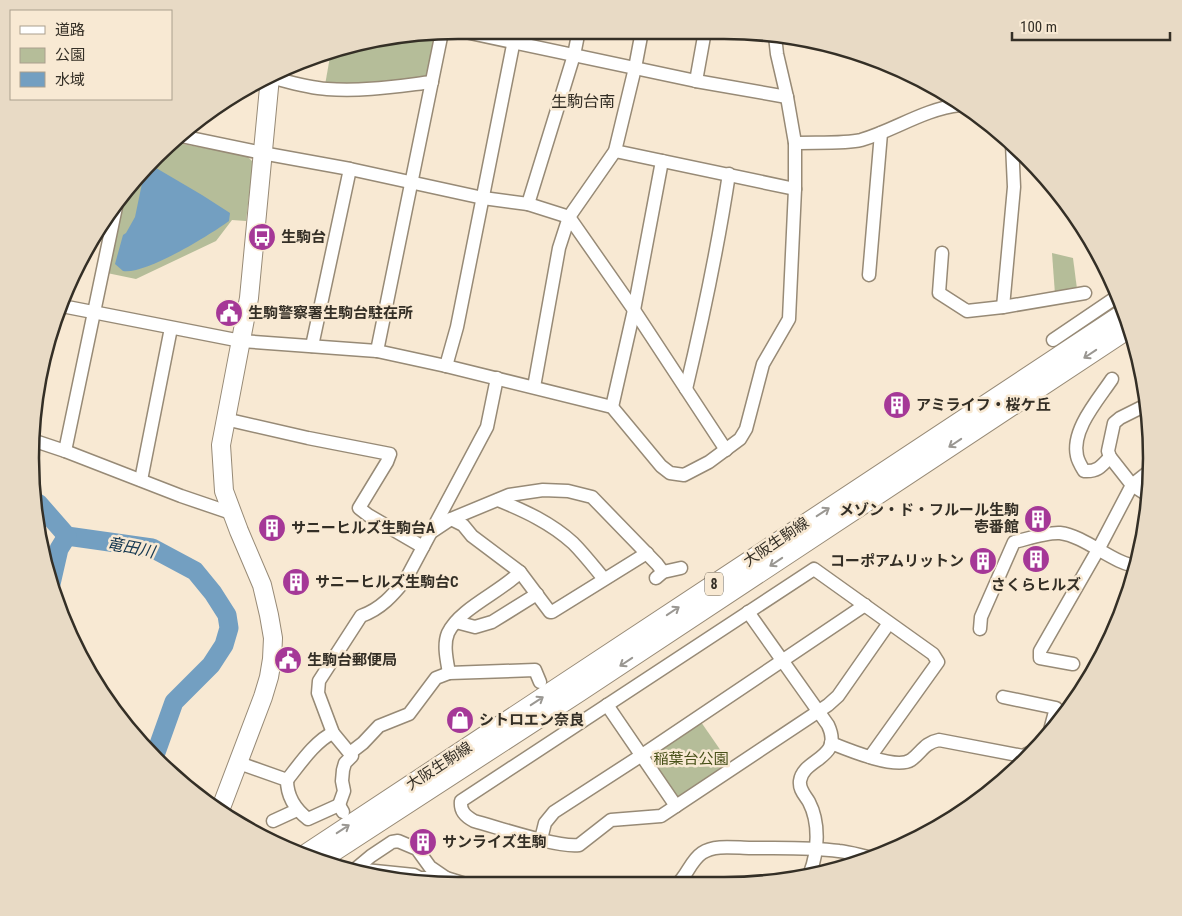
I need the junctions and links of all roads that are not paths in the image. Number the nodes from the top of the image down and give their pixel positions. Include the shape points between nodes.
1 (513, 39) edge
2 (523, 39) edge
3 (577, 39) edge
4 (640, 39) edge
5 (704, 39) edge
6 (440, 40) edge
7 (776, 42) edge
8 (574, 55) junction
9 (635, 68) junction
10 (279, 79) edge
11 (696, 81) junction
12 (432, 82) junction
13 (269, 84) edge
14 (787, 97) junction
15 (953, 107) edge
16 (881, 133) junction
17 (188, 138) edge
18 (794, 143) junction
19 (615, 151) junction
20 (262, 153) junction
21 (1013, 155) edge
22 (662, 161) junction
23 (350, 169) junction
24 (729, 174) junction
25 (412, 183) junction
26 (794, 188) junction
27 (483, 198) junction
28 (528, 204) junction
29 (569, 217) junction
30 (114, 219) edge
31 (942, 253) dead end
32 (869, 275) dead end
33 (1085, 293) dead end
34 (1112, 300) edge
35 (67, 307) edge
36 (1003, 307) junction
37 (634, 310) junction
38 (95, 312) junction
39 (1119, 317) edge
40 (171, 328) junction
41 (1124, 332) edge
42 (1053, 340) dead end
43 (241, 342) junction
44 (312, 346) junction
45 (377, 351) junction
46 (446, 366) junction
47 (497, 378) junction
48 (1112, 379) dead end
49 (534, 387) junction
50 (686, 389) junction
51 (612, 406) junction
52 (1140, 408) edge
53 (225, 419) junction
54 (40, 442) edge
55 (65, 450) junction
56 (726, 450) junction
57 (1110, 457) junction
58 (1142, 477) edge
59 (141, 480) junction
60 (1132, 485) junction
61 (1142, 491) edge
62 (498, 500) junction
63 (231, 513) junction
64 (451, 519) junction
65 (431, 532) junction
66 (423, 547) junction
67 (1099, 548) junction
68 (647, 553) junction
69 (1130, 564) edge
70 (681, 568) dead end
71 (520, 572) junction
72 (604, 579) junction
73 (537, 594) junction
74 (864, 605) junction
75 (748, 612) junction
76 (456, 622) junction
77 (889, 623) junction
78 (980, 629) dead end
79 (783, 661) junction
80 (1073, 664) dead end
81 (449, 672) junction
82 (540, 682) dead end
83 (1002, 697) dead end
84 (607, 705) junction
85 (818, 713) junction
86 (1054, 716) edge
87 (333, 733) junction
88 (831, 743) junction
89 (350, 752) junction
90 (642, 755) junction
91 (1019, 755) edge
92 (870, 757) junction
93 (239, 763) junction
94 (287, 780) junction
95 (222, 805) edge
96 (676, 806) junction
97 (297, 810) junction
98 (273, 821) dead end
99 (541, 839) junction
100 (816, 848) junction
101 (311, 850) edge
102 (859, 855) edge
103 (327, 856) edge
104 (358, 865) edge
105 (811, 868) edge
106 (444, 876) edge
107 (684, 877) edge

1 - 27 street
2 - 8 street
3 - 8 street
4 - 9 street
5 - 11 street
6 - 12 street
7 - 14 street
8 - 9 street
8 - 28 street
9 - 11 street
9 - 19 street
10 - 12 street via 327,89
11 - 14 street
12 - 25 street
13 - 20 street
14 - 18 street
15 - 16 street via 929,112
16 - 18 street via 858,141
16 - 32 street
17 - 20 street
18 - 26 street
19 - 22 street
19 - 29 street
20 - 23 street
20 - 43 street via 249,298
21 - 36 street via 1014,187
22 - 24 street
22 - 37 street
23 - 25 street
23 - 44 street
24 - 26 street
24 - 50 street
25 - 27 street
25 - 45 street
26 - 56 street via 789,319 763,364 746,429 740,439
27 - 28 street
27 - 46 street
28 - 29 street
29 - 37 street
29 - 49 street via 559,248
30 - 38 street
31 - 36 street via 939,292 967,311
33 - 36 street
34 - 42 street
35 - 38 street
37 - 50 street
37 - 51 street
38 - 40 street
38 - 55 street
101 -> 39 main road, 大阪生駒線 / 8
40 - 43 street
40 - 59 street
41 -> 103 main road, 大阪生駒線 / 8
43 - 44 street
43 - 53 street
44 - 45 street
45 - 46 street
46 - 47 street
47 - 49 street
47 - 65 street via 487,428
48 - 57 street via 1082,426 1076,448 1084,471 1093,471
49 - 51 street
50 - 56 street
51 - 56 street via 670,473 684,475
52 - 57 street via 1114,423 1108,451
53 - 63 street via 222,470
53 - 66 street via 390,454 359,508
54 - 55 street
55 - 59 street
57 - 60 street
58 - 60 street
59 - 63 street
60 - 61 street
60 - 67 street
62 - 64 street
62 - 68 street via 543,490 592,496
62 - 72 street via 557,530 574,544
63 - 93 street via 262,585 273,638 269,677
64 - 65 street
64 - 71 street via 463,525 472,536
65 - 66 street
66 - 87 street via 406,579 391,598 361,616 319,681 318,693
67 - 69 street
67 - 78 street via 1058,533 1014,542 981,617
67 - 80 street via 1040,651 1040,658
68 - 70 street via 659,575
68 - 72 street
71 - 73 street
71 - 76 street
72 - 73 street via 552,612
73 - 76 street via 492,622 475,627
74 - 75 street via 814,569
74 - 77 street
74 - 79 street
75 - 79 street
75 - 84 street
76 - 81 street via 448,634
77 - 85 street via 838,696
77 - 92 street via 933,654 938,662
79 - 85 street
79 - 90 street
81 - 82 street via 535,670
81 - 89 street via 436,678 409,714 379,726
83 - 86 street via 1056,708
84 - 90 street
84 - 99 street via 461,801 460,807 465,816 474,821
85 - 88 street via 831,732
85 - 96 street
87 - 89 street
87 - 94 street via 311,750
88 - 92 street
88 - 100 street via 827,752 803,772 800,780 815,821
89 - 97 street via 352,756 343,770 341,808 308,820
90 - 96 street
90 - 99 street via 554,812 545,823
91 - 92 street via 939,740 930,742 909,762
93 - 94 street
93 - 95 street
94 - 97 street via 287,791
96 - 99 street via 661,816 611,820 579,845
97 - 98 street
100 - 102 street
100 - 105 street
100 - 107 street via 715,848 698,857
104 - 106 street via 368,851 398,841 416,849 430,868

